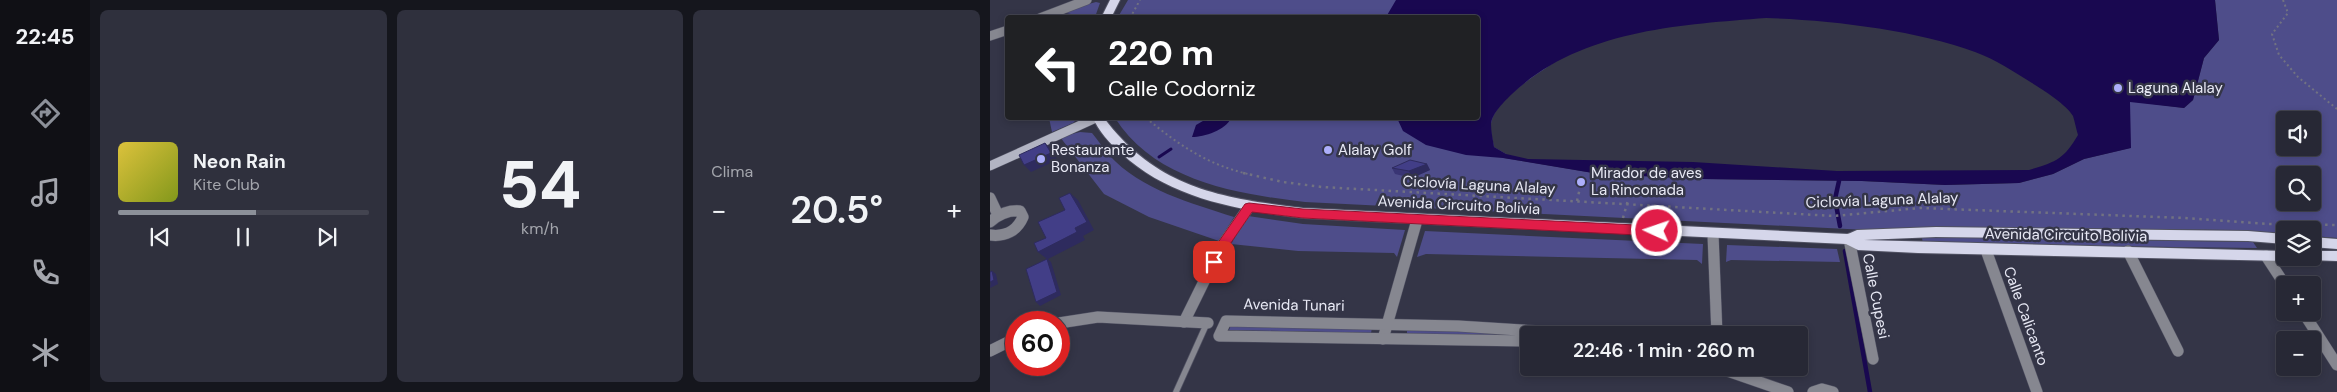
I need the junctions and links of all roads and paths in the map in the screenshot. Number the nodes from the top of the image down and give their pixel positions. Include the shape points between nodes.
1 (1087, 0) edge
2 (1115, 0) edge
3 (1140, 0) edge
4 (2283, 0) edge
5 (1048, 15) edge
6 (1108, 15) edge
7 (1132, 15) edge
8 (1005, 31) edge
9 (990, 36) edge
10 (2337, 109) edge
11 (1093, 120) edge
12 (1099, 120) edge
13 (1148, 120) edge
14 (990, 166) edge
15 (1581, 183) dead end
16 (990, 198) edge
17 (1628, 200) dead end
18 (1577, 202) junction
19 (1626, 205) junction
20 (1249, 207) junction
21 (994, 218) edge
22 (1622, 219) dead end
23 (1417, 220) junction
24 (2337, 225) edge
25 (1713, 234) junction
26 (990, 235) edge
27 (1849, 239) junction
28 (2276, 239) edge
29 (2321, 243) edge
30 (2337, 244) edge
31 (1986, 250) junction
32 (2128, 251) junction
33 (2266, 256) junction
34 (2276, 256) edge
35 (2321, 256) edge
36 (2337, 256) edge
37 (2279, 276) edge
38 (1070, 321) edge
39 (2309, 321) edge
40 (1184, 322) junction
41 (1208, 323) joint
42 (1388, 323) junction
43 (1717, 326) edge
44 (1520, 328) edge
45 (1383, 339) junction
46 (1520, 341) edge
47 (1005, 344) edge
48 (990, 351) edge
49 (2178, 351) dead end
50 (1873, 359) dead end
51 (2337, 365) edge
52 (1741, 376) edge
53 (1176, 392) edge
54 (1788, 392) edge
55 (1814, 392) edge
56 (1834, 392) edge
57 (2037, 392) edge

1 - 5 street
2 - 6 main road
3 - 7 path
4 - 10 path via 2288,13 2272,34 2279,55 2298,77
8 - 9 street
11 - 14 main road
12 - 20 main road, Avenida Circuito Bolivia via 1124,149 1166,180 1191,191
13 - 18 path, Ciclovía Laguna Alalay via 1173,141 1197,155 1259,177 1293,184
15 - 18 path
16 - 21 street
17 - 19 path
18 - 19 path, Ciclovía Laguna Alalay
19 - 22 path
19 - 24 path, Ciclovía Laguna Alalay via 1834,216 1920,208 1974,209
20 - 23 main road, Avenida Circuito Bolivia via 1303,214
20 - 40 street via 1221,248
21 - 26 street via 1016,210 1024,217 1008,233
23 - 25 main road, Avenida Circuito Bolivia
23 - 42 street
25 - 27 main road, Avenida Circuito Bolivia
25 - 43 street
27 - 28 main road, Avenida Circuito Bolivia via 1857,235 1936,232
27 - 31 main road, Avenida Circuito Bolivia via 1858,245
27 - 50 street, Calle Cupesi
29 - 30 main road
31 - 32 main road, Avenida Circuito Bolivia
31 - 57 street, Calle Calicanto
32 - 33 main road, Avenida Circuito Bolivia
32 - 49 street
33 - 34 main road, Avenida Circuito Bolivia
33 - 37 street
35 - 36 main road
38 - 40 street via 1098,317
39 - 51 street
40 - 41 street
41 - 53 lane
42 - 44 street, Avenida Tunari
42 - 45 street
42 - 45 street, Avenida Tunari via 1226,321 1219,336
45 - 46 street, Avenida Tunari
47 - 48 street
52 - 54 street
55 - 56 street via 1822,389

